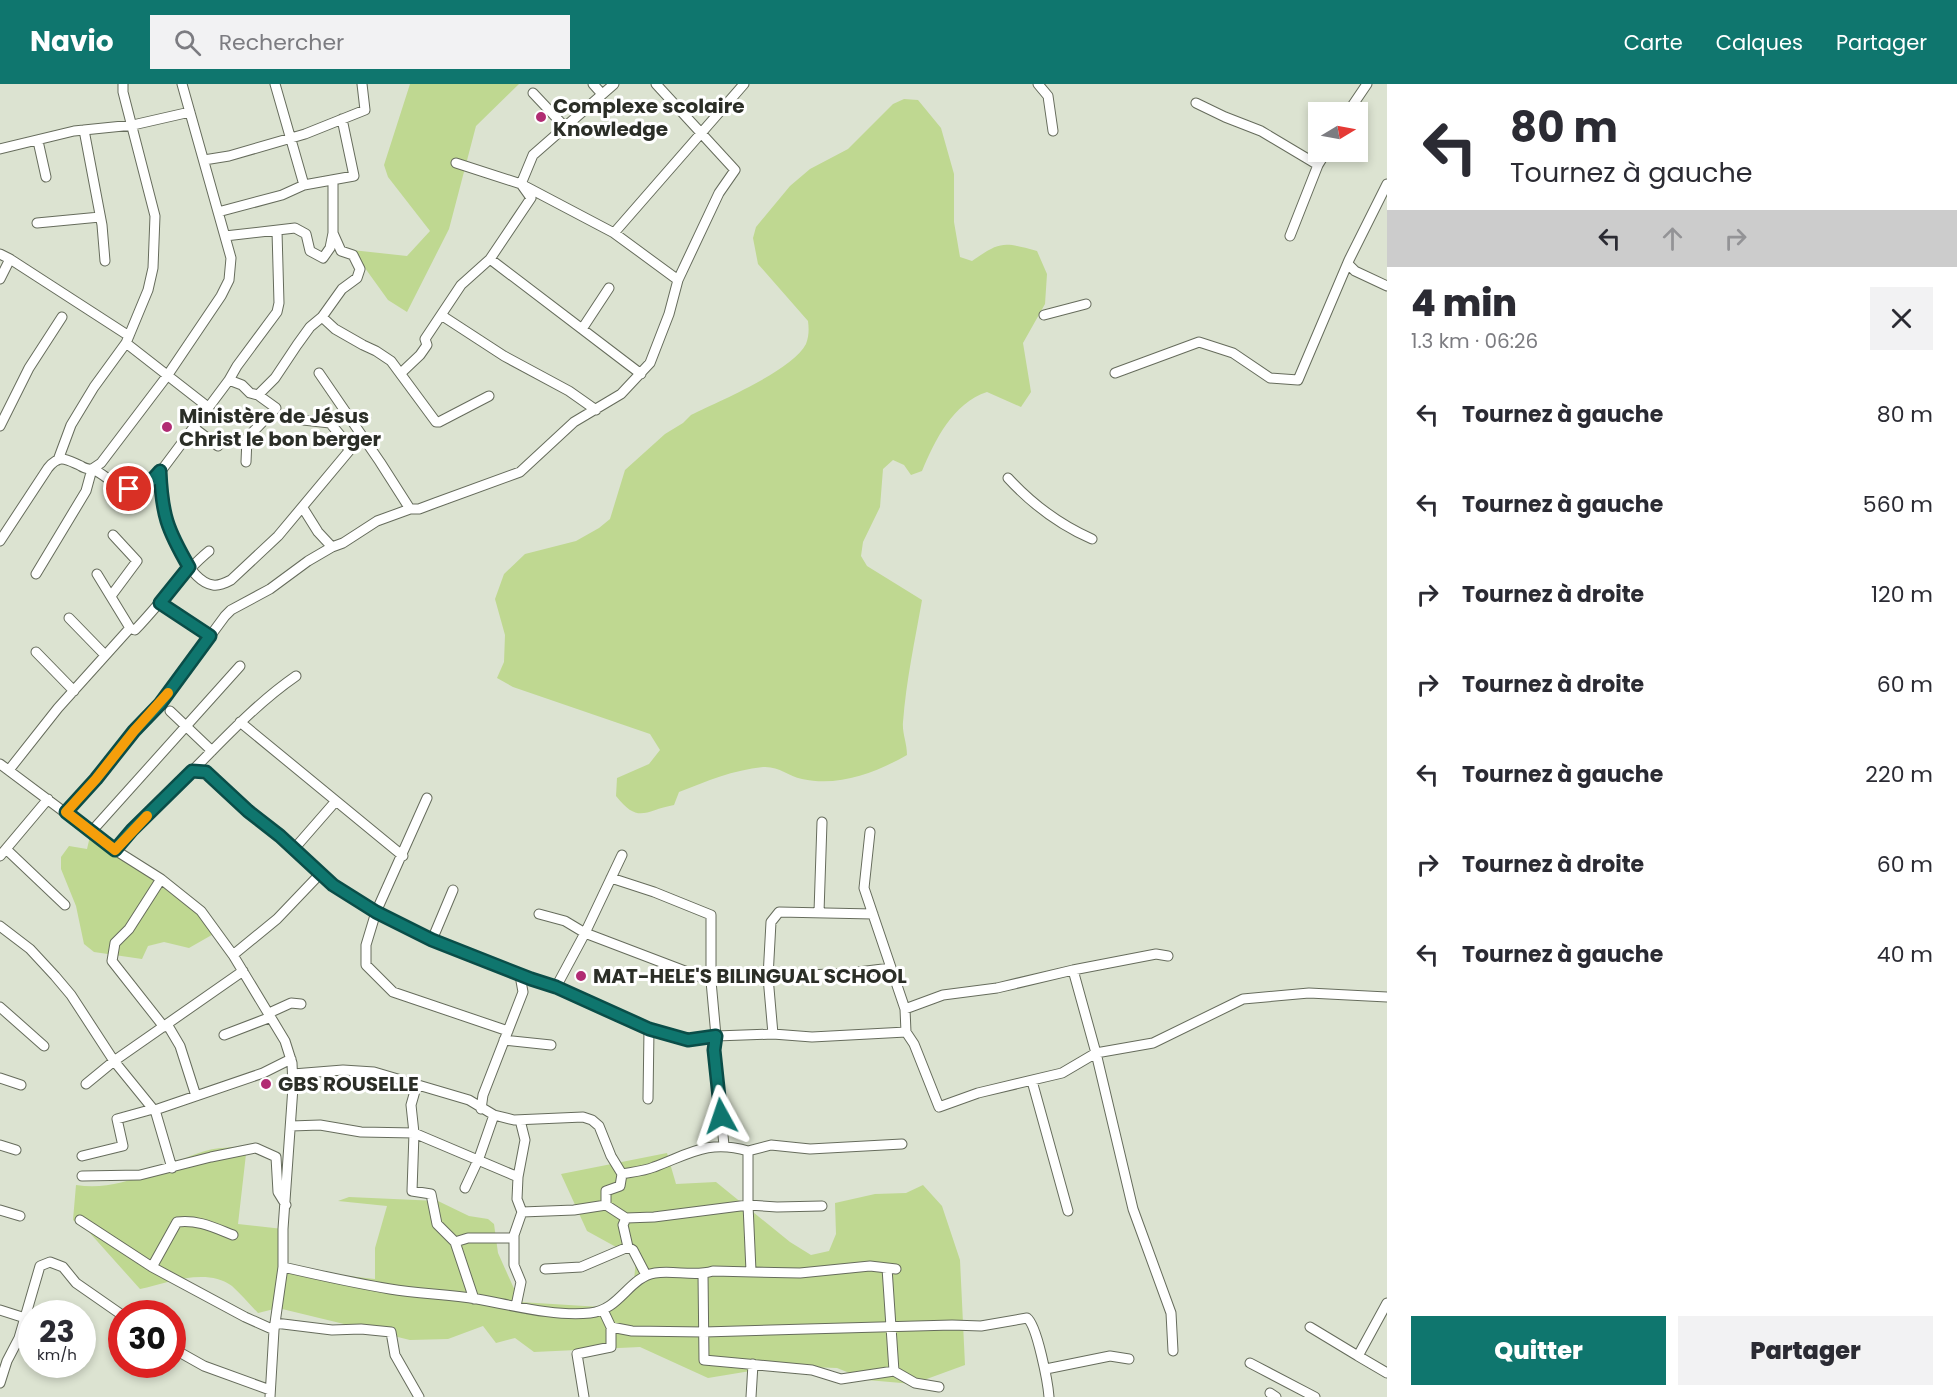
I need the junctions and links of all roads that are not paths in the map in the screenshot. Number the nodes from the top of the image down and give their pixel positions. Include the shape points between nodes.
1 (123, 84) edge
2 (182, 84) edge
3 (275, 84) edge
4 (362, 84) edge
5 (593, 84) edge
6 (614, 84) edge
7 (656, 84) edge
8 (744, 84) edge
9 (1038, 84) edge
10 (1367, 84) edge
11 (533, 93) dead end
12 (602, 94) junction
13 (1355, 102) edge
14 (1196, 103) dead end
15 (190, 112) junction
16 (342, 119) junction
17 (133, 125) junction
18 (565, 127) junction
19 (84, 130) junction
20 (700, 132) junction
21 (1053, 132) dead end
22 (289, 138) junction
23 (38, 141) junction
24 (0, 149) edge
25 (204, 160) junction
26 (1320, 162) edge
27 (456, 163) dead end
28 (1318, 165) junction
29 (46, 177) dead end
30 (333, 180) junction
31 (521, 184) junction
32 (1387, 184) edge
33 (304, 185) junction
34 (218, 212) junction
35 (100, 217) junction
36 (37, 223) dead end
37 (277, 231) junction
38 (614, 233) junction
39 (333, 234) junction
40 (225, 236) junction
41 (1290, 236) dead end
42 (0, 254) edge
43 (10, 259) junction
44 (490, 260) junction
45 (105, 261) dead end
46 (1348, 264) junction
47 (0, 279) edge
48 (678, 279) junction
49 (1387, 286) edge
50 (609, 288) dead end
51 (1086, 304) dead end
52 (441, 315) junction
53 (1044, 315) dead end
54 (62, 317) dead end
55 (322, 317) junction
56 (582, 329) junction
57 (128, 340) junction
58 (319, 373) dead end
59 (401, 373) junction
60 (1115, 373) dead end
61 (641, 374) junction
62 (167, 376) junction
63 (229, 380) junction
64 (258, 394) junction
65 (489, 396) dead end
66 (208, 407) junction
67 (596, 410) junction
68 (294, 419) dead end
69 (0, 426) edge
70 (194, 428) junction
71 (366, 441) junction
72 (218, 446) dead end
73 (349, 451) junction
74 (58, 460) junction
75 (246, 462) dead end
76 (92, 469) junction
77 (160, 471) junction
78 (1008, 478) dead end
79 (303, 508) junction
80 (410, 509) junction
81 (113, 535) dead end
82 (1092, 539) dead end
83 (0, 541) edge
84 (332, 547) junction
85 (209, 551) dead end
86 (189, 567) junction
87 (36, 574) dead end
88 (97, 574) dead end
89 (111, 596) junction
90 (160, 603) junction
91 (69, 618) dead end
92 (130, 628) junction
93 (210, 636) junction
94 (36, 652) dead end
95 (105, 655) junction
96 (240, 666) dead end
97 (296, 676) dead end
98 (74, 691) junction
99 (170, 711) dead end
100 (240, 722) junction
101 (187, 726) junction
102 (212, 751) junction
103 (0, 764) edge
104 (9, 770) junction
105 (192, 771) junction
106 (427, 798) dead end
107 (48, 799) junction
108 (336, 802) junction
109 (66, 812) junction
110 (822, 822) dead end
111 (91, 832) junction
112 (870, 832) dead end
113 (294, 849) junction
114 (115, 850) junction
115 (3, 852) edge
116 (622, 855) dead end
117 (403, 856) junction
118 (320, 874) junction
119 (610, 878) junction
120 (161, 879) junction
121 (453, 890) dead end
122 (65, 905) dead end
123 (376, 912) junction
124 (819, 912) junction
125 (539, 914) dead end
126 (873, 914) junction
127 (0, 926) edge
128 (585, 933) junction
129 (432, 940) junction
130 (233, 955) junction
131 (1168, 956) dead end
132 (891, 968) junction
133 (1073, 970) junction
134 (243, 971) junction
135 (768, 977) junction
136 (531, 979) junction
137 (711, 981) junction
138 (556, 987) junction
139 (1387, 997) edge
140 (301, 1004) dead end
141 (0, 1007) edge
142 (905, 1009) junction
143 (270, 1015) junction
144 (165, 1026) junction
145 (649, 1029) junction
146 (906, 1032) junction
147 (773, 1034) junction
148 (224, 1035) dead end
149 (506, 1036) junction
150 (716, 1036) junction
151 (551, 1045) dead end
152 (44, 1046) dead end
153 (1096, 1053) junction
154 (291, 1059) junction
155 (114, 1061) junction
156 (293, 1074) junction
157 (0, 1078) edge
158 (1032, 1081) junction
159 (87, 1084) dead end
160 (417, 1084) junction
161 (21, 1085) dead end
162 (483, 1095) junction
163 (196, 1096) junction
164 (648, 1099) dead end
165 (470, 1100) junction
166 (154, 1109) junction
167 (482, 1109) junction
168 (494, 1115) junction
169 (520, 1120) junction
170 (291, 1126) junction
171 (414, 1133) junction
172 (902, 1144) dead end
173 (0, 1145) edge
174 (724, 1145) junction
175 (16, 1150) dead end
176 (748, 1151) junction
177 (82, 1156) dead end
178 (479, 1158) junction
179 (172, 1168) junction
180 (622, 1174) junction
181 (82, 1176) dead end
182 (518, 1177) junction
183 (465, 1188) dead end
184 (606, 1205) junction
185 (748, 1205) junction
186 (286, 1206) junction
187 (822, 1206) dead end
188 (0, 1210) edge
189 (1068, 1211) dead end
190 (522, 1212) junction
191 (20, 1216) dead end
192 (626, 1218) junction
193 (80, 1220) dead end
194 (233, 1235) dead end
195 (514, 1238) junction
196 (454, 1242) junction
197 (628, 1248) junction
198 (152, 1267) junction
199 (283, 1267) junction
200 (544, 1269) dead end
201 (751, 1271) junction
202 (703, 1274) junction
203 (646, 1275) junction
204 (474, 1299) junction
205 (30, 1300) edge
206 (1387, 1303) edge
207 (108, 1305) edge
208 (516, 1306) junction
209 (0, 1310) edge
210 (603, 1310) junction
211 (18, 1316) edge
212 (275, 1326) junction
213 (611, 1327) junction
214 (890, 1327) junction
215 (1310, 1327) dead end
216 (704, 1332) junction
217 (18, 1339) edge
218 (1173, 1351) dead end
219 (186, 1356) edge
220 (1358, 1356) junction
221 (1129, 1359) dead end
222 (4, 1360) edge
223 (1250, 1363) dead end
224 (753, 1364) junction
225 (1046, 1369) junction
226 (894, 1371) junction
227 (1387, 1373) edge
228 (0, 1383) edge
229 (939, 1387) dead end
230 (270, 1394) edge
231 (420, 1397) edge
232 (584, 1397) edge
233 (751, 1397) edge
234 (1049, 1397) edge
235 (1315, 1397) edge

1 - 17 street
2 - 15 street
3 - 22 street
4 - 16 street via 365,110
5 - 12 street
6 - 12 street
7 - 20 street
8 - 20 street
9 - 21 street via 1048,96
10 - 13 street
11 - 18 street
12 - 18 street
14 - 28 street via 1261,131
15 - 17 street
15 - 25 street
16 - 22 street
16 - 30 street via 354,176
17 - 19 street
17 - 57 street via 155,216 155,245 148,290
18 - 31 street via 533,155
19 - 23 street
19 - 35 street
20 - 38 street
20 - 48 street via 735,170 719,193
22 - 25 street
22 - 33 street
23 - 24 street
23 - 29 street
25 - 34 street
26 - 28 street
27 - 31 street
28 - 41 street
30 - 33 street
30 - 39 street
31 - 38 street
31 - 44 street via 531,198
32 - 46 street
33 - 34 street
34 - 40 street
35 - 36 street
35 - 45 street
37 - 39 street via 294,228 306,234 310,251 323,258
37 - 40 street
37 - 63 street via 277,312
38 - 48 street
39 - 55 street via 341,251 353,255 360,269 357,278 342,289
40 - 62 street via 231,258 226,288
42 - 43 street
43 - 47 street
43 - 57 street
44 - 52 street via 461,285
44 - 56 street
46 - 49 street
46 - 60 street via 1298,380 1270,378 1233,353 1199,342
48 - 61 street via 650,363
50 - 56 street
51 - 53 street
52 - 59 street via 425,339 427,345
52 - 67 street
54 - 69 street via 29,368
55 - 59 street via 335,329 376,351
55 - 64 street
56 - 61 street
57 - 62 street
57 - 74 street via 71,425
58 - 71 street
59 - 65 street via 436,422
61 - 67 street via 621,394
62 - 66 street
62 - 76 street via 101,463
63 - 64 street
63 - 66 street
64 - 75 street via 276,408 247,438
66 - 70 street
67 - 80 street via 567,427 520,472
68 - 73 street via 330,423
70 - 72 street
70 - 77 street
71 - 73 street
71 - 80 street
73 - 79 street
74 - 76 street via 68,459
74 - 83 street via 48,468
76 - 77 street via 129,489 151,481
76 - 87 street via 86,491
77 - 86 street via 167,525
78 - 82 street via 1029,501 1071,530
79 - 84 street
79 - 86 street via 231,580 215,586
80 - 84 street via 377,521
81 - 89 street via 137,561
84 - 93 street via 231,610
85 - 86 street
86 - 90 street
88 - 89 street
89 - 92 street
90 - 92 street via 135,630
90 - 93 street
91 - 95 street
92 - 95 street
93 - 109 street via 160,704
94 - 98 street
95 - 98 street
96 - 101 street
97 - 100 street
98 - 104 street
99 - 101 street
100 - 102 street
100 - 108 street
101 - 102 street
101 - 111 street
102 - 105 street
103 - 104 street
104 - 107 street
105 - 113 street via 206,772
105 - 114 street
106 - 117 street
107 - 109 street
107 - 115 street
108 - 113 street
108 - 117 street
109 - 111 street
110 - 124 street
111 - 114 street
112 - 126 street via 864,888
113 - 118 street
114 - 120 street
115 - 122 street
116 - 119 street
117 - 123 street
118 - 123 street
118 - 130 street via 278,919
119 - 128 street
119 - 137 street via 711,915
120 - 130 street via 201,911
120 - 144 street via 129,930 115,944 112,961
121 - 129 street
123 - 129 street
123 - 149 street via 366,945 366,965 393,992
124 - 126 street
124 - 135 street via 779,912 771,922
125 - 128 street via 565,921
126 - 132 street
127 - 155 street via 30,949 55,976
128 - 137 street
128 - 138 street
129 - 136 street
130 - 134 street
131 - 133 street via 1156,954
132 - 135 street
132 - 142 street
133 - 142 street via 997,988 943,995
133 - 153 street
134 - 143 street
134 - 144 street
135 - 147 street
136 - 138 street
136 - 149 street via 521,981 523,992
137 - 150 street
138 - 145 street
139 - 153 street via 1309,993 1243,999 1153,1043
140 - 143 street via 291,1003
141 - 152 street
142 - 146 street
143 - 148 street
143 - 154 street
144 - 155 street
144 - 163 street via 180,1046
145 - 150 street via 688,1040
145 - 164 street
146 - 147 street via 812,1037
146 - 158 street via 939,1107
147 - 150 street
149 - 151 street
149 - 162 street
150 - 174 street via 714,1050
153 - 158 street via 1062,1073
153 - 218 street via 1133,1209 1171,1313
154 - 156 street
154 - 163 street
155 - 159 street
155 - 166 street
156 - 160 street via 374,1072
156 - 170 street
157 - 161 street
158 - 189 street
160 - 165 street
160 - 171 street via 411,1105
162 - 165 street
162 - 167 street
163 - 166 street
165 - 167 street
166 - 177 street via 117,1119 123,1146
166 - 179 street
167 - 168 street
168 - 169 street
168 - 178 street
169 - 180 street via 592,1120 599,1126
169 - 182 street via 525,1140
170 - 171 street
170 - 186 street
171 - 178 street
171 - 196 street via 412,1191 431,1194 437,1224
172 - 176 street via 810,1149 771,1145
173 - 175 street
174 - 176 street
174 - 180 street via 694,1150 652,1168
176 - 185 street
178 - 182 street
178 - 183 street
179 - 181 street via 140,1175
179 - 186 street via 256,1148 276,1157 278,1192
180 - 184 street via 621,1186 606,1191
182 - 190 street
184 - 190 street
184 - 192 street
185 - 187 street
185 - 192 street
185 - 201 street
186 - 199 street
188 - 191 street
190 - 195 street
192 - 197 street via 623,1226
193 - 198 street
194 - 198 street via 196,1222 177,1222
195 - 196 street via 468,1238
195 - 208 street via 514,1265 521,1282
196 - 204 street
197 - 200 street via 581,1267
197 - 203 street via 633,1250
198 - 212 street via 245,1317
199 - 204 street via 392,1290
199 - 212 street
201 - 202 street
201 - 214 street via 800,1273 870,1266 891,1268
202 - 203 street
202 - 216 street
203 - 210 street
204 - 208 street
205 - 207 street via 40,1266 50,1262 63,1267 76,1282
206 - 220 street
208 - 210 street via 590,1313
209 - 211 street
210 - 213 street
212 - 230 street
212 - 231 street via 391,1332 395,1355
213 - 216 street
213 - 232 street via 611,1347 577,1354
214 - 216 street
214 - 225 street via 981,1326 1027,1318
214 - 226 street
215 - 220 street
216 - 224 street via 704,1359
217 - 222 street
219 - 230 street
220 - 227 street
221 - 225 street via 1110,1356
222 - 228 street
223 - 235 street
224 - 226 street via 812,1370 841,1379
224 - 233 street
225 - 234 street
226 - 229 street via 915,1383

